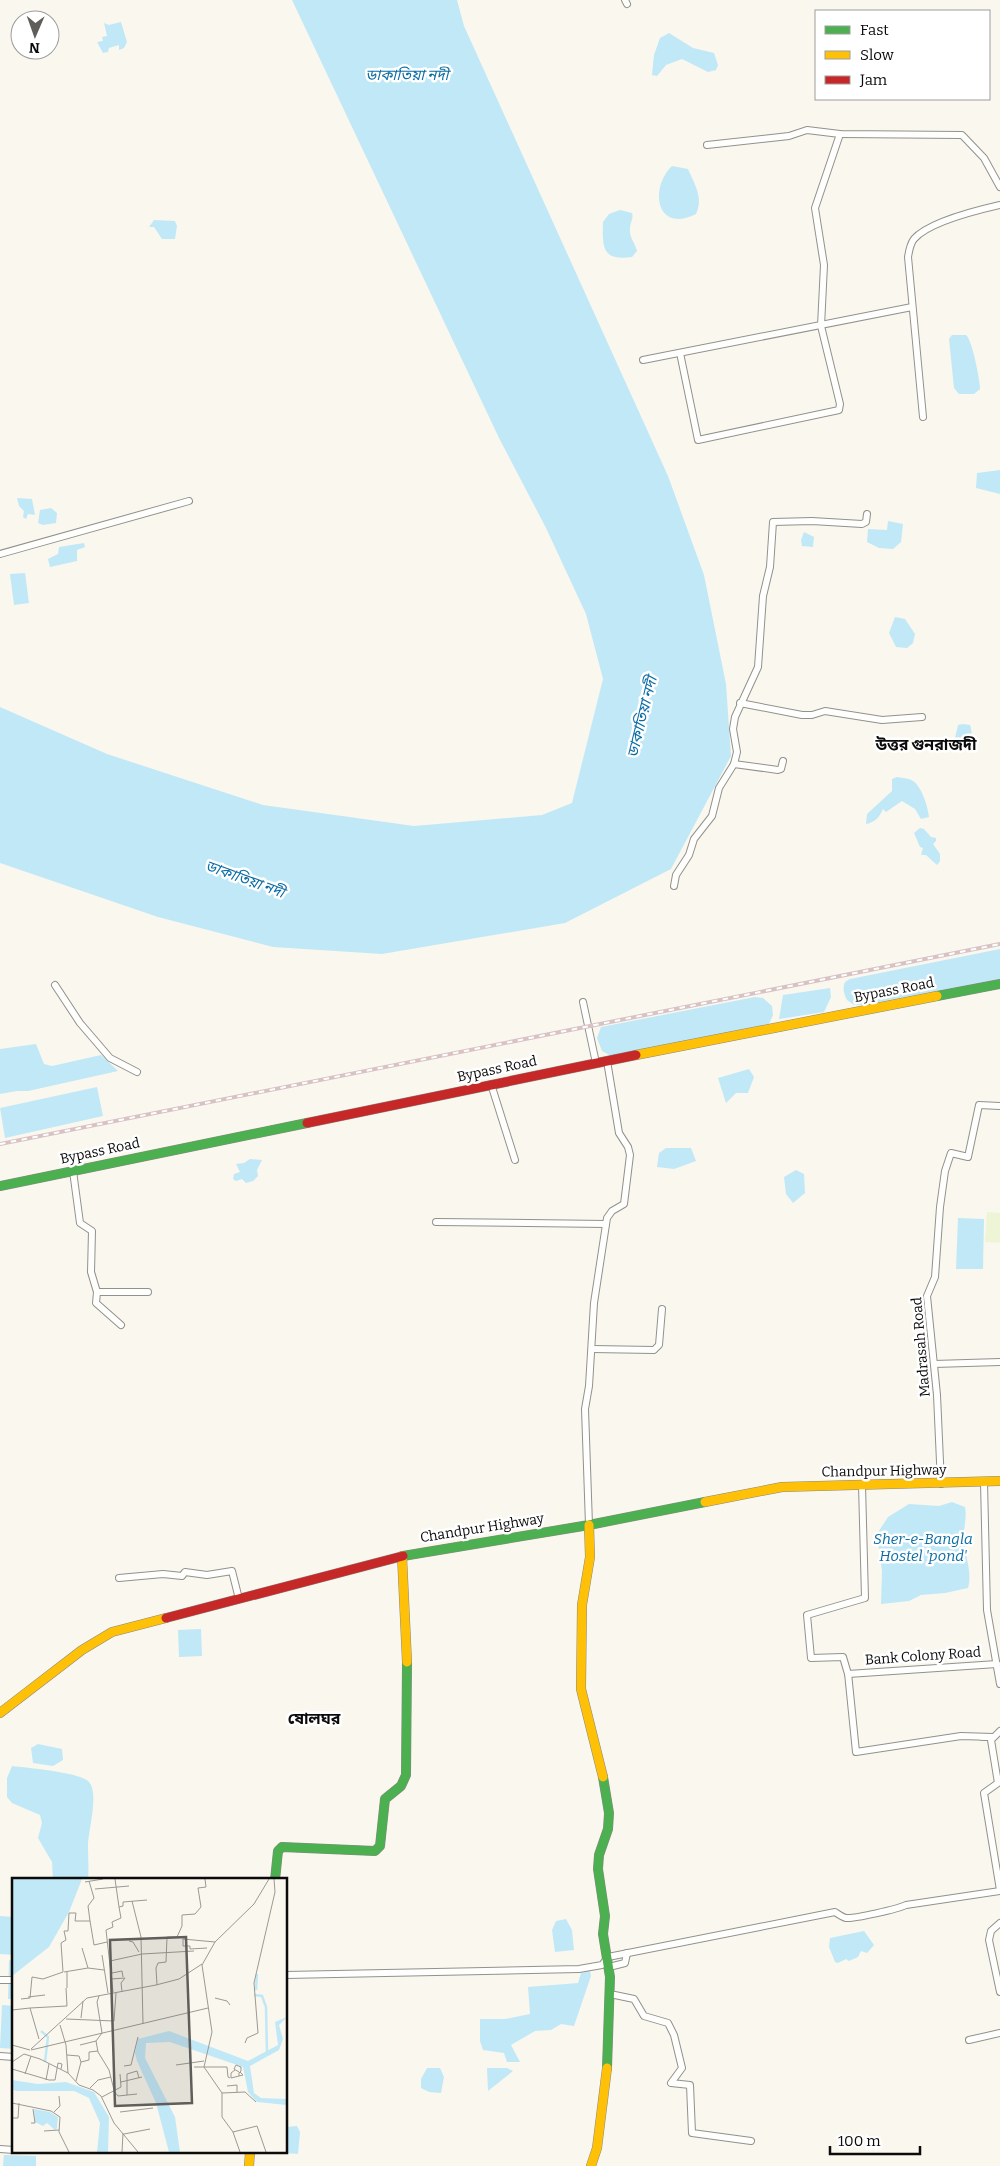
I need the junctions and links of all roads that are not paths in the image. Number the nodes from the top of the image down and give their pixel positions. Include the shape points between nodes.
1 (840, 134) junction
2 (707, 145) dead end
3 (1000, 187) edge
4 (1000, 205) edge
5 (912, 307) junction
6 (821, 326) junction
7 (680, 353) junction
8 (643, 360) dead end
9 (923, 417) dead end
10 (189, 501) dead end
11 (867, 514) dead end
12 (0, 554) edge
13 (740, 703) junction
14 (922, 717) dead end
15 (783, 761) dead end
16 (734, 764) junction
17 (674, 886) dead end
18 (1000, 984) edge
19 (55, 985) dead end
20 (583, 1002) dead end
21 (607, 1061) junction
22 (596, 1063) junction
23 (136, 1072) dead end
24 (491, 1084) junction
25 (1000, 1106) edge
26 (515, 1160) dead end
27 (73, 1171) junction
28 (0, 1186) edge
29 (436, 1222) dead end
30 (606, 1224) junction
31 (97, 1292) junction
32 (148, 1292) dead end
33 (662, 1309) dead end
34 (121, 1326) dead end
35 (592, 1349) junction
36 (1000, 1362) edge
37 (934, 1364) junction
38 (1000, 1481) edge
39 (984, 1482) junction
40 (941, 1484) junction
41 (862, 1485) junction
42 (589, 1525) junction
43 (402, 1556) junction
44 (119, 1578) dead end
45 (239, 1599) junction
46 (997, 1664) junction
47 (848, 1673) junction
48 (1000, 1684) edge
49 (0, 1713) edge
50 (1000, 1730) edge
51 (980, 1737) dead end
52 (993, 1737) junction
53 (275, 1878) edge
54 (1000, 1890) edge
55 (1000, 1923) edge
56 (627, 1953) junction
57 (608, 1957) junction
58 (609, 1968) junction
59 (288, 1975) edge
60 (1000, 1992) edge
61 (610, 1994) junction
62 (1000, 2033) edge
63 (969, 2040) dead end
64 (751, 2141) dead end
65 (591, 2166) edge

1 - 2 street via 807,130 788,136
1 - 3 street via 962,135 984,158
1 - 6 street via 815,208 824,265
4 - 5 street via 943,222 913,240 908,257
5 - 6 street
5 - 9 street
6 - 7 street
6 - 7 street via 839,410 703,440 698,440
7 - 8 street
10 - 12 street
11 - 13 street via 866,522 862,524 773,522 758,667 749,691
13 - 14 street via 802,715 825,711 882,720
13 - 16 street via 733,730 737,752
15 - 16 street via 782,769 778,770
16 - 17 street via 719,788 712,816 694,839 690,855 676,875
18 - 21 street, Bypass Road
19 - 23 street via 80,1023 110,1058
20 - 22 street
21 - 22 street, Bypass Road
21 - 30 street via 619,1134 630,1155 624,1204 609,1214
22 - 24 street, Bypass Road
24 - 26 street
24 - 27 street, Bypass Road
25 - 37 street, Madrasah Road via 978,1105 968,1157 951,1153 945,1171 937,1265 927,1296
27 - 28 street, Bypass Road
27 - 31 street via 80,1223 92,1231 91,1272
29 - 30 street
30 - 35 street via 594,1303
31 - 32 street
31 - 34 street via 96,1303
33 - 35 street via 659,1345 654,1350
35 - 42 street via 585,1409
36 - 37 street
37 - 40 street, Madrasah Road
38 - 39 street, Chandpur Highway
39 - 40 street, Chandpur Highway
39 - 46 street via 987,1610
40 - 41 street, Chandpur Highway
41 - 42 street, Chandpur Highway via 782,1487
41 - 47 street, Bank Colony Road via 865,1598 807,1615 810,1658 843,1657
42 - 43 street, Chandpur Highway
42 - 57 street via 590,1557 582,1605 581,1689 607,1791 608,1829 598,1869
43 - 45 street, Chandpur Highway
43 - 53 street via 407,1642 406,1775 401,1786 384,1800 380,1846 375,1851 282,1847 278,1851
44 - 45 street via 232,1571
45 - 49 street, Chandpur Highway via 112,1632 82,1650
46 - 47 street, Bank Colony Road
46 - 48 street
47 - 52 street, Bank Colony Road via 858,1753 961,1736
50 - 52 street
51 - 52 street
52 - 54 street via 991,1742 998,1783 984,1793
54 - 56 street via 906,1905 860,1917 845,1918 835,1912
55 - 60 street via 991,1931 989,1940
56 - 57 street
56 - 58 street via 625,1963
57 - 58 street
57 - 59 street via 602,1965 579,1969
58 - 61 street
61 - 64 street via 634,1999 644,2016 668,2023 682,2068 671,2083 690,2085 692,2133
61 - 65 street via 609,2062 597,2148
62 - 63 street

